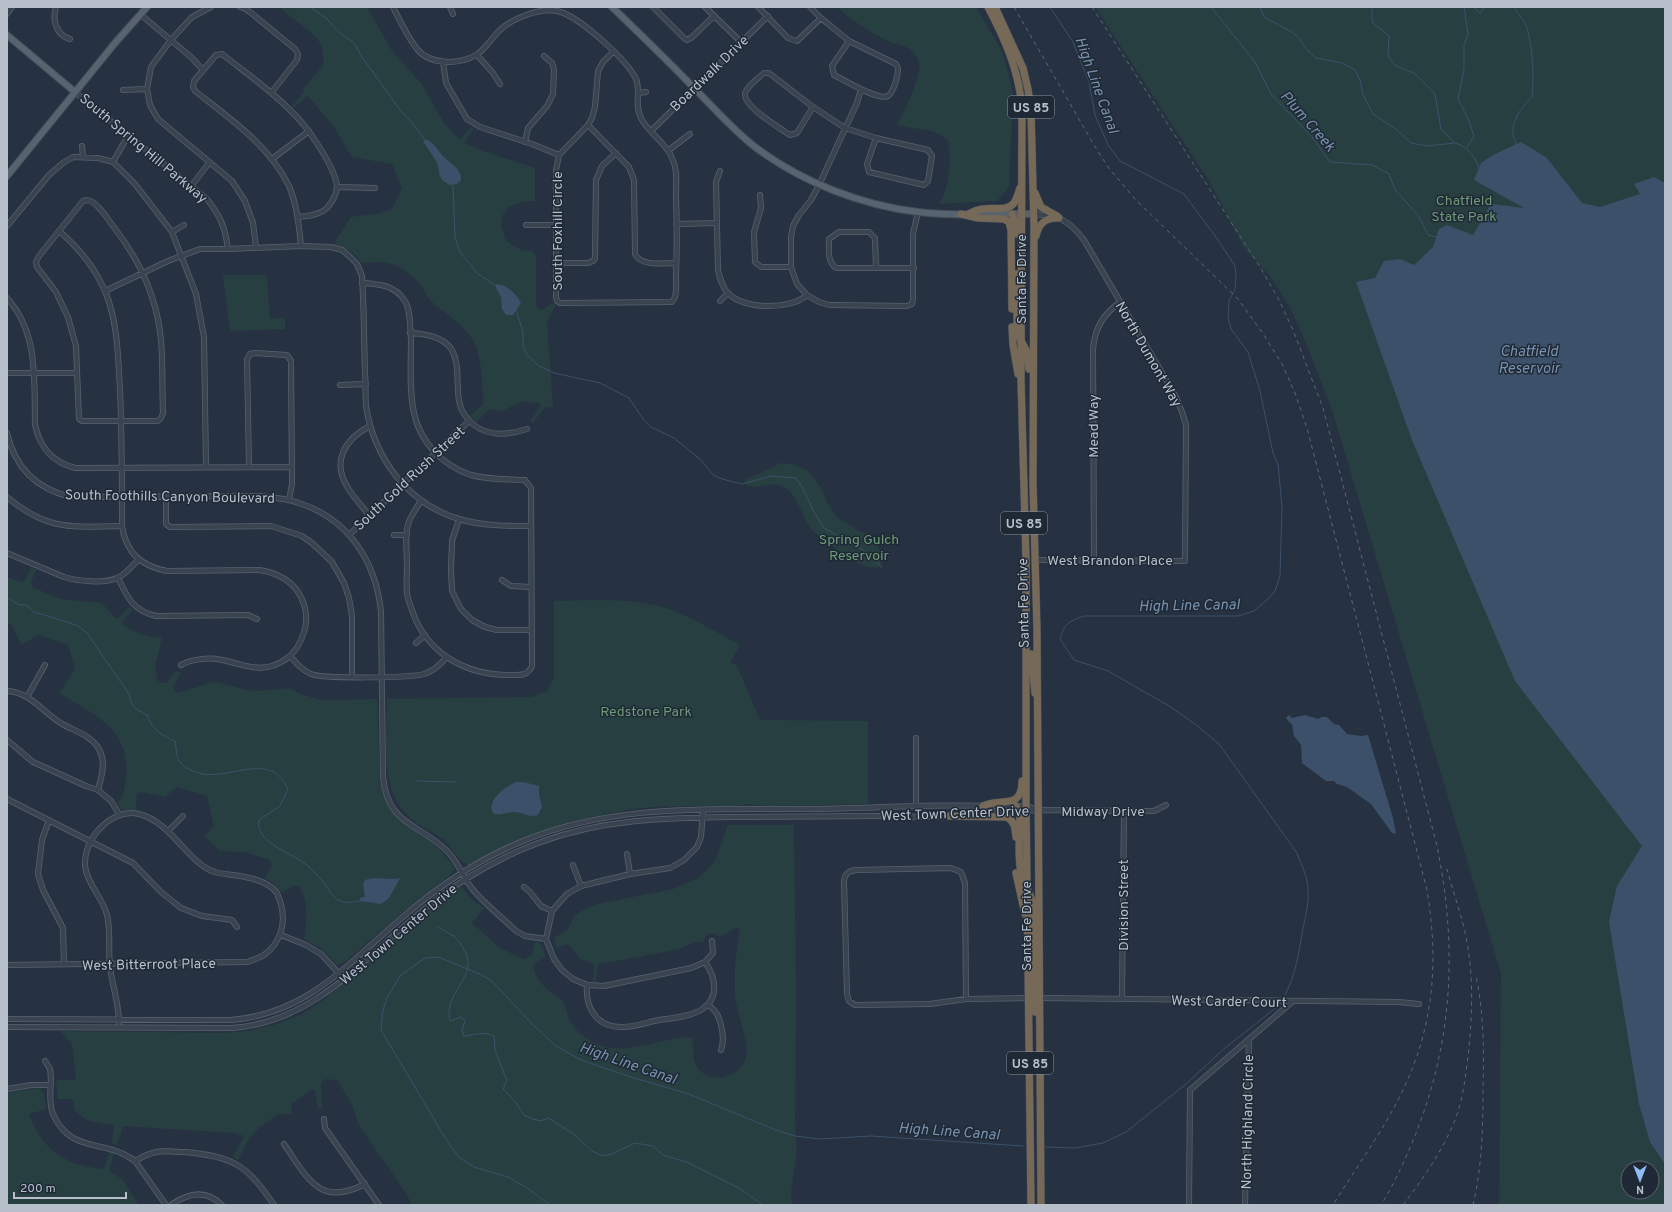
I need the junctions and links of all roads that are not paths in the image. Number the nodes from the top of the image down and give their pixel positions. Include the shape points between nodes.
1 (12, 7) edge
2 (56, 7) edge
3 (147, 7) edge
4 (211, 7) edge
5 (240, 7) edge
6 (393, 7) edge
7 (450, 7) edge
8 (612, 7) edge
9 (653, 7) edge
10 (705, 7) edge
11 (758, 7) edge
12 (810, 7) edge
13 (988, 7) edge
14 (995, 7) edge
15 (543, 8) edge
16 (7, 14) edge
17 (140, 14) junction
18 (453, 14) dead end
19 (714, 16) junction
20 (768, 16) junction
21 (821, 18) junction
22 (7, 36) edge
23 (70, 39) dead end
24 (170, 41) junction
25 (849, 41) junction
26 (741, 42) junction
27 (613, 52) junction
28 (477, 55) junction
29 (544, 56) dead end
30 (443, 62) junction
31 (203, 70) junction
32 (500, 84) dead end
33 (694, 88) junction
34 (147, 89) junction
35 (861, 89) junction
36 (123, 90) dead end
37 (75, 92) junction
38 (271, 92) junction
39 (646, 92) dead end
40 (638, 93) junction
41 (813, 107) junction
42 (588, 124) junction
43 (845, 128) junction
44 (651, 131) junction
45 (309, 132) junction
46 (129, 134) junction
47 (690, 134) dead end
48 (876, 138) junction
49 (525, 142) junction
50 (82, 146) dead end
51 (669, 150) junction
52 (616, 153) junction
53 (559, 155) junction
54 (83, 157) junction
55 (272, 159) junction
56 (113, 162) junction
57 (209, 163) junction
58 (720, 171) dead end
59 (7, 176) edge
60 (1032, 178) junction
61 (1022, 180) junction
62 (192, 185) junction
63 (819, 185) junction
64 (337, 187) junction
65 (375, 188) dead end
66 (760, 195) dead end
67 (918, 212) junction
68 (965, 214) junction
69 (1012, 214) junction
70 (1022, 214) junction
71 (1033, 214) junction
72 (1059, 217) junction
73 (298, 218) junction
74 (716, 223) junction
75 (677, 224) junction
76 (184, 225) dead end
77 (526, 225) dead end
78 (555, 225) junction
79 (7, 226) edge
80 (59, 231) junction
81 (172, 232) junction
82 (301, 246) junction
83 (1033, 246) junction
84 (256, 247) junction
85 (228, 249) junction
86 (182, 256) junction
87 (555, 263) junction
88 (676, 263) junction
89 (791, 267) junction
90 (876, 268) junction
91 (914, 268) junction
92 (143, 273) junction
93 (362, 283) junction
94 (105, 291) junction
95 (728, 293) junction
96 (807, 295) junction
97 (7, 298) edge
98 (720, 301) dead end
99 (1120, 302) junction
100 (410, 333) junction
101 (1022, 343) junction
102 (34, 372) junction
103 (7, 373) edge
104 (77, 373) junction
105 (1021, 380) junction
106 (366, 384) junction
107 (340, 385) dead end
108 (469, 421) junction
109 (121, 422) junction
110 (370, 426) junction
111 (526, 429) dead end
112 (7, 433) edge
113 (435, 453) junction
114 (206, 467) junction
115 (249, 467) junction
116 (292, 467) junction
117 (122, 469) junction
118 (402, 484) junction
119 (1034, 494) junction
120 (7, 497) edge
121 (122, 497) junction
122 (166, 497) junction
123 (289, 500) junction
124 (421, 501) junction
125 (369, 515) junction
126 (459, 519) junction
127 (122, 526) junction
128 (531, 526) junction
129 (349, 535) junction
130 (394, 535) dead end
131 (407, 535) junction
132 (1025, 538) junction
133 (7, 552) edge
134 (138, 560) junction
135 (1035, 560) junction
136 (1094, 560) junction
137 (1186, 561) joint
138 (118, 578) junction
139 (502, 580) dead end
140 (531, 586) junction
141 (258, 619) dead end
142 (531, 630) junction
143 (424, 635) junction
144 (416, 643) dead end
145 (290, 656) junction
146 (446, 658) junction
147 (46, 665) dead end
148 (181, 665) dead end
149 (352, 677) junction
150 (381, 677) junction
151 (7, 691) edge
152 (27, 697) junction
153 (1026, 704) junction
154 (1038, 706) junction
155 (916, 738) dead end
156 (7, 740) edge
157 (98, 790) junction
158 (7, 799) edge
159 (1166, 805) dead end
160 (916, 806) junction
161 (983, 806) junction
162 (1022, 809) junction
163 (702, 810) junction
164 (1038, 810) junction
165 (1124, 811) junction
166 (119, 814) junction
167 (183, 816) dead end
168 (949, 816) junction
169 (702, 817) junction
170 (49, 820) junction
171 (168, 831) junction
172 (91, 842) junction
173 (627, 854) dead end
174 (573, 865) dead end
175 (462, 872) junction
176 (630, 874) junction
177 (466, 879) junction
178 (581, 886) junction
179 (524, 887) dead end
180 (1027, 890) junction
181 (552, 912) junction
182 (1028, 921) junction
183 (237, 927) dead end
184 (281, 935) junction
185 (546, 939) junction
186 (712, 941) dead end
187 (705, 962) junction
188 (7, 964) edge
189 (110, 964) junction
190 (64, 965) junction
191 (339, 973) junction
192 (344, 979) junction
193 (587, 985) junction
194 (1029, 998) junction
195 (1040, 998) junction
196 (966, 999) junction
197 (1122, 999) junction
198 (1292, 1002) junction
199 (708, 1004) junction
200 (1419, 1004) dead end
201 (7, 1019) edge
202 (119, 1020) junction
203 (7, 1027) edge
204 (118, 1027) junction
205 (1248, 1040) junction
206 (721, 1050) dead end
207 (44, 1061) dead end
208 (1040, 1082) junction
209 (50, 1085) junction
210 (7, 1088) edge
211 (324, 1119) dead end
212 (284, 1144) dead end
213 (135, 1161) junction
214 (365, 1184) junction
215 (166, 1205) edge
216 (171, 1205) edge
217 (222, 1205) edge
218 (274, 1205) edge
219 (379, 1205) edge
220 (1031, 1205) edge
221 (1041, 1205) edge
222 (1189, 1205) edge
223 (1245, 1205) edge

1 - 16 street
2 - 23 street via 55,24 60,34
3 - 17 main road
4 - 24 street via 192,17
5 - 38 street via 250,12 298,54 297,60
6 - 30 street via 418,50 427,57
7 - 18 street
8 - 33 main road
9 - 19 street via 687,40
10 - 19 street
11 - 20 street
12 - 21 street
13 - 61 highway, Santa Fe Drive / US 85 via 1011,57 1020,85
14 - 60 highway, Santa Fe Drive / US 85 via 1027,79 1031,111
15 - 27 street, South Foxhill Circle via 559,11 573,18 592,31
15 - 28 street via 500,30
17 - 24 street
17 - 37 main road
19 - 26 street
20 - 21 street via 788,38 797,41
20 - 26 street, Boardwalk Drive
21 - 25 street
22 - 37 main road
24 - 31 street
24 - 34 street via 151,67
25 - 35 street via 832,66 832,71 834,75
25 - 35 street via 893,62 898,68 891,93 887,96 882,97
26 - 33 street, Boardwalk Drive
27 - 40 street, South Foxhill Circle via 631,71 636,80
27 - 42 street, South Foxhill Circle via 598,71 595,107
28 - 30 street via 461,62
28 - 32 street
29 - 49 street via 552,63 554,69 553,94 547,106 528,128
30 - 49 street via 446,83 467,119 480,127
31 - 38 street via 216,56 222,54
31 - 55 street via 194,80 195,91 251,137
33 - 44 street, Boardwalk Drive
33 - 63 main road via 728,124 755,147
34 - 36 street
34 - 57 street via 150,105 158,120
35 - 43 street
37 - 46 street, South Spring Hill Parkway
37 - 59 main road
38 - 45 street via 294,113
39 - 40 street
40 - 44 street, South Foxhill Circle via 637,109 644,124
41 - 41 street via 769,73 764,73 744,96 763,117 790,135 797,133
41 - 43 street
42 - 52 street
42 - 53 street, South Foxhill Circle
43 - 48 street
43 - 63 street
44 - 51 street, South Foxhill Circle
45 - 55 street
45 - 64 street via 322,152
46 - 56 street
46 - 62 street, South Spring Hill Parkway
47 - 51 street
48 - 48 street via 928,150 932,156 928,180 924,185 870,172 867,164
49 - 53 street
50 - 54 street
51 - 75 street, South Foxhill Circle via 676,168
52 - 87 street via 602,166 596,180 596,258 588,263
52 - 88 street via 629,167 634,180 635,254 643,262
53 - 78 street, South Foxhill Circle via 556,170
54 - 56 street
54 - 79 street via 62,163
55 - 73 street via 289,187
56 - 81 street via 135,184
57 - 62 street
57 - 84 street via 232,181 245,201 253,223
58 - 74 street via 716,182
60 - 71 highway, Santa Fe Drive / US 85
60 - 72 highway via 1038,204
61 - 68 highway via 1011,206 984,208
61 - 70 highway, Santa Fe Drive / US 85
62 - 85 street, South Spring Hill Parkway via 218,212
63 - 67 main road via 864,201
63 - 89 street via 794,226 791,237
64 - 65 street
64 - 73 street via 334,199 326,209
66 - 89 street via 760,208 754,232 755,262 761,267
67 - 68 main road
67 - 91 street via 913,234
68 - 69 main road
68 - 105 highway via 978,218 1004,219 1010,225 1012,334
69 - 70 main road
69 - 101 highway via 1017,230 1017,333
70 - 71 main road
70 - 101 highway, Santa Fe Drive / US 85
71 - 72 street
71 - 83 highway, Santa Fe Drive / US 85
72 - 83 highway via 1042,222
72 - 99 street, North Dumont Way via 1070,224 1084,240
73 - 82 street
74 - 75 street
74 - 95 street via 720,282
75 - 88 street, South Foxhill Circle
76 - 81 street
77 - 78 street
78 - 87 street, South Foxhill Circle
80 - 92 street via 83,201 92,202 124,240
80 - 94 street via 86,258
80 - 104 street via 36,262 56,292 68,317 76,346
81 - 86 street
82 - 84 street
82 - 93 street via 332,247 342,250 357,264
83 - 119 highway, Santa Fe Drive / US 85
84 - 85 street
85 - 86 street via 200,248
86 - 92 street
86 - 114 street via 196,294 204,337
87 - 88 street, South Foxhill Circle via 556,297 560,303 672,302 675,297
89 - 96 street via 797,284
90 - 90 street via 836,268 829,259 829,239 839,232 869,232 875,238
90 - 91 street
91 - 96 street via 913,299 912,304 907,306 829,305
92 - 94 street
92 - 109 street via 159,325 163,413 158,421
93 - 100 street via 383,284 400,295 406,302
93 - 106 street
94 - 109 street via 118,343
95 - 96 street via 741,301 758,306 790,304
95 - 98 street
97 - 102 street via 28,330
99 - 136 street, Mead Way via 1108,312 1094,335
99 - 137 street, North Dumont Way via 1175,395 1186,425
100 - 108 street via 437,338 451,350 457,367 460,405
100 - 113 street via 414,414 421,433
101 - 105 highway, Santa Fe Drive / US 85
101 - 119 highway via 1029,360 1029,473
102 - 103 street
102 - 104 street
102 - 117 street via 35,425 46,452 64,465 75,468
104 - 109 street via 78,419
105 - 132 highway, Santa Fe Drive / US 85
106 - 107 street
106 - 110 street
108 - 111 street via 478,429 494,434 514,433
108 - 113 street, South Gold Rush Street
109 - 117 street
110 - 118 street via 383,457
110 - 125 street via 358,432 348,442 341,462 347,487
112 - 121 street, South Foothills Canyon Boulevard via 18,462 27,474 48,490 71,497
113 - 118 street, South Gold Rush Street
113 - 128 street via 450,465 471,474 526,480 531,488
114 - 115 street
114 - 117 street
115 - 116 street
115 - 116 street via 247,358 255,353 287,355 291,361
116 - 123 street
117 - 121 street
118 - 124 street
118 - 125 street, South Gold Rush Street
119 - 135 highway, Santa Fe Drive / US 85
120 - 127 street via 27,513 51,524 73,527
121 - 122 street, South Foothills Canyon Boulevard
121 - 127 street
122 - 123 street, South Foothills Canyon Boulevard via 256,496
122 - 149 street via 166,524 170,527 271,526 302,536 324,554 339,573 349,598 352,616
123 - 129 street, South Foothills Canyon Boulevard via 316,510
124 - 126 street
124 - 131 street via 409,521
125 - 129 street, South Gold Rush Street
126 - 128 street via 486,525
126 - 142 street via 452,541 451,570 452,591 461,609 472,620 486,627 497,630
127 - 134 street via 129,549
128 - 140 street
129 - 150 street, South Foothills Canyon Boulevard via 371,568 379,593
130 - 131 street
131 - 143 street via 407,594 415,619
132 - 153 highway, Santa Fe Drive / US 85
132 - 154 highway via 1029,540 1030,650 1033,686
133 - 138 street via 71,579 106,582
134 - 138 street
134 - 145 street via 155,569 167,571 259,570 279,575 295,587 302,597 306,616 303,636
135 - 136 street, West Brandon Place
135 - 154 highway, Santa Fe Drive / US 85
136 - 137 street, West Brandon Place
138 - 141 street via 133,605 145,613 156,616 248,615
139 - 140 street via 511,586
140 - 142 street
142 - 146 street via 532,666 529,672 524,674 480,672
143 - 144 street
143 - 146 street
145 - 148 street via 278,664 261,668 246,667 220,659 190,660
145 - 149 street via 300,668 312,675
146 - 150 street via 437,668 423,675
147 - 152 street
149 - 150 street
150 - 175 street, South Foothills Canyon Boulevard via 383,776 386,795 404,821 438,843 450,854
151 - 152 street
152 - 157 street via 63,725 84,734 96,746 102,756 104,772
153 - 161 highway via 1022,721 1021,792 1016,800 990,802
153 - 162 highway, Santa Fe Drive / US 85
154 - 164 highway, Santa Fe Drive / US 85
155 - 160 street
156 - 157 street via 33,762
157 - 166 street
158 - 170 street
159 - 165 street, Midway Drive via 1154,811
160 - 161 street, West Town Center Drive
160 - 163 street, West Town Center Drive
161 - 162 street, West Town Center Drive
162 - 164 street, West Town Center Drive
162 - 168 street, West Town Center Drive via 958,813
162 - 180 highway, Santa Fe Drive via 1021,871
163 - 169 street
163 - 175 street, West Town Center Drive via 646,811 561,827 491,855
164 - 165 street, Midway Drive
164 - 195 highway, Santa Fe Drive / US 85
165 - 197 street, Division Street
166 - 171 street via 138,814 153,820
166 - 172 street via 101,826
167 - 171 street
168 - 169 street, West Town Center Drive
168 - 182 highway via 1006,817 1012,820 1016,831 1016,874
169 - 176 street via 701,837 697,847 684,860 670,868
169 - 177 street, West Town Center Drive via 638,820 586,828 537,844 497,861
170 - 172 street
170 - 190 street via 42,840 38,874 43,890 63,928
171 - 184 street via 201,864 214,872 261,881 277,893 283,910
172 - 183 street via 133,863 161,892 181,908 202,916 232,920
172 - 189 street via 86,856 86,870 107,915
173 - 176 street
174 - 178 street
175 - 177 street, South Foothills Canyon Boulevard
175 - 191 street, West Town Center Drive via 433,892
176 - 178 street
177 - 185 street, South Foothills Canyon Boulevard via 473,891 516,931 524,936
177 - 192 street, West Town Center Drive via 424,909
178 - 181 street via 567,894
179 - 181 street via 541,906
180 - 182 highway, Santa Fe Drive / US 85
180 - 208 highway via 1032,897 1033,906 1035,1028
181 - 185 street
182 - 194 highway, Santa Fe Drive / US 85
184 - 189 street, West Bitterroot Place via 264,955 247,962
184 - 191 street via 321,954
185 - 193 street via 554,959 562,970 573,979
186 - 187 street via 713,953
187 - 193 street via 691,968 604,986
187 - 199 street via 712,972 715,988
188 - 190 street, West Bitterroot Place
189 - 190 street, West Bitterroot Place
189 - 202 street via 118,999
191 - 192 street
191 - 202 street, West Town Center Drive via 299,1002 256,1017 231,1020
192 - 204 street, West Town Center Drive via 326,994 302,1008 257,1025 231,1028
193 - 199 street via 589,1008 596,1018 613,1026 624,1027 689,1014
194 - 196 street
194 - 220 highway, Santa Fe Drive / US 85
195 - 197 street, West Carder Court
195 - 208 highway, Santa Fe Drive / US 85
196 - 196 street via 930,1004 855,1005 849,1001 844,881 847,873 856,870 951,868 961,872 965,883
197 - 198 street, West Carder Court
198 - 200 street, West Carder Court
198 - 205 street, North Highland Circle
199 - 206 street via 717,1015 723,1038
201 - 202 street, West Town Center Drive
202 - 204 street
203 - 204 street, West Town Center Drive
205 - 222 street, North Highland Circle via 1190,1090
205 - 223 street, North Highland Circle
207 - 209 street via 50,1068
208 - 221 highway, Santa Fe Drive / US 85
209 - 210 street via 31,1084
209 - 213 street via 50,1108 64,1132 79,1142 118,1150
211 - 214 street via 325,1128
212 - 214 street via 310,1181 323,1190 342,1194
213 - 215 street
213 - 218 street via 148,1153 164,1151 204,1154 227,1159 255,1178
214 - 219 street
216 - 217 street via 181,1198 194,1194 205,1195

